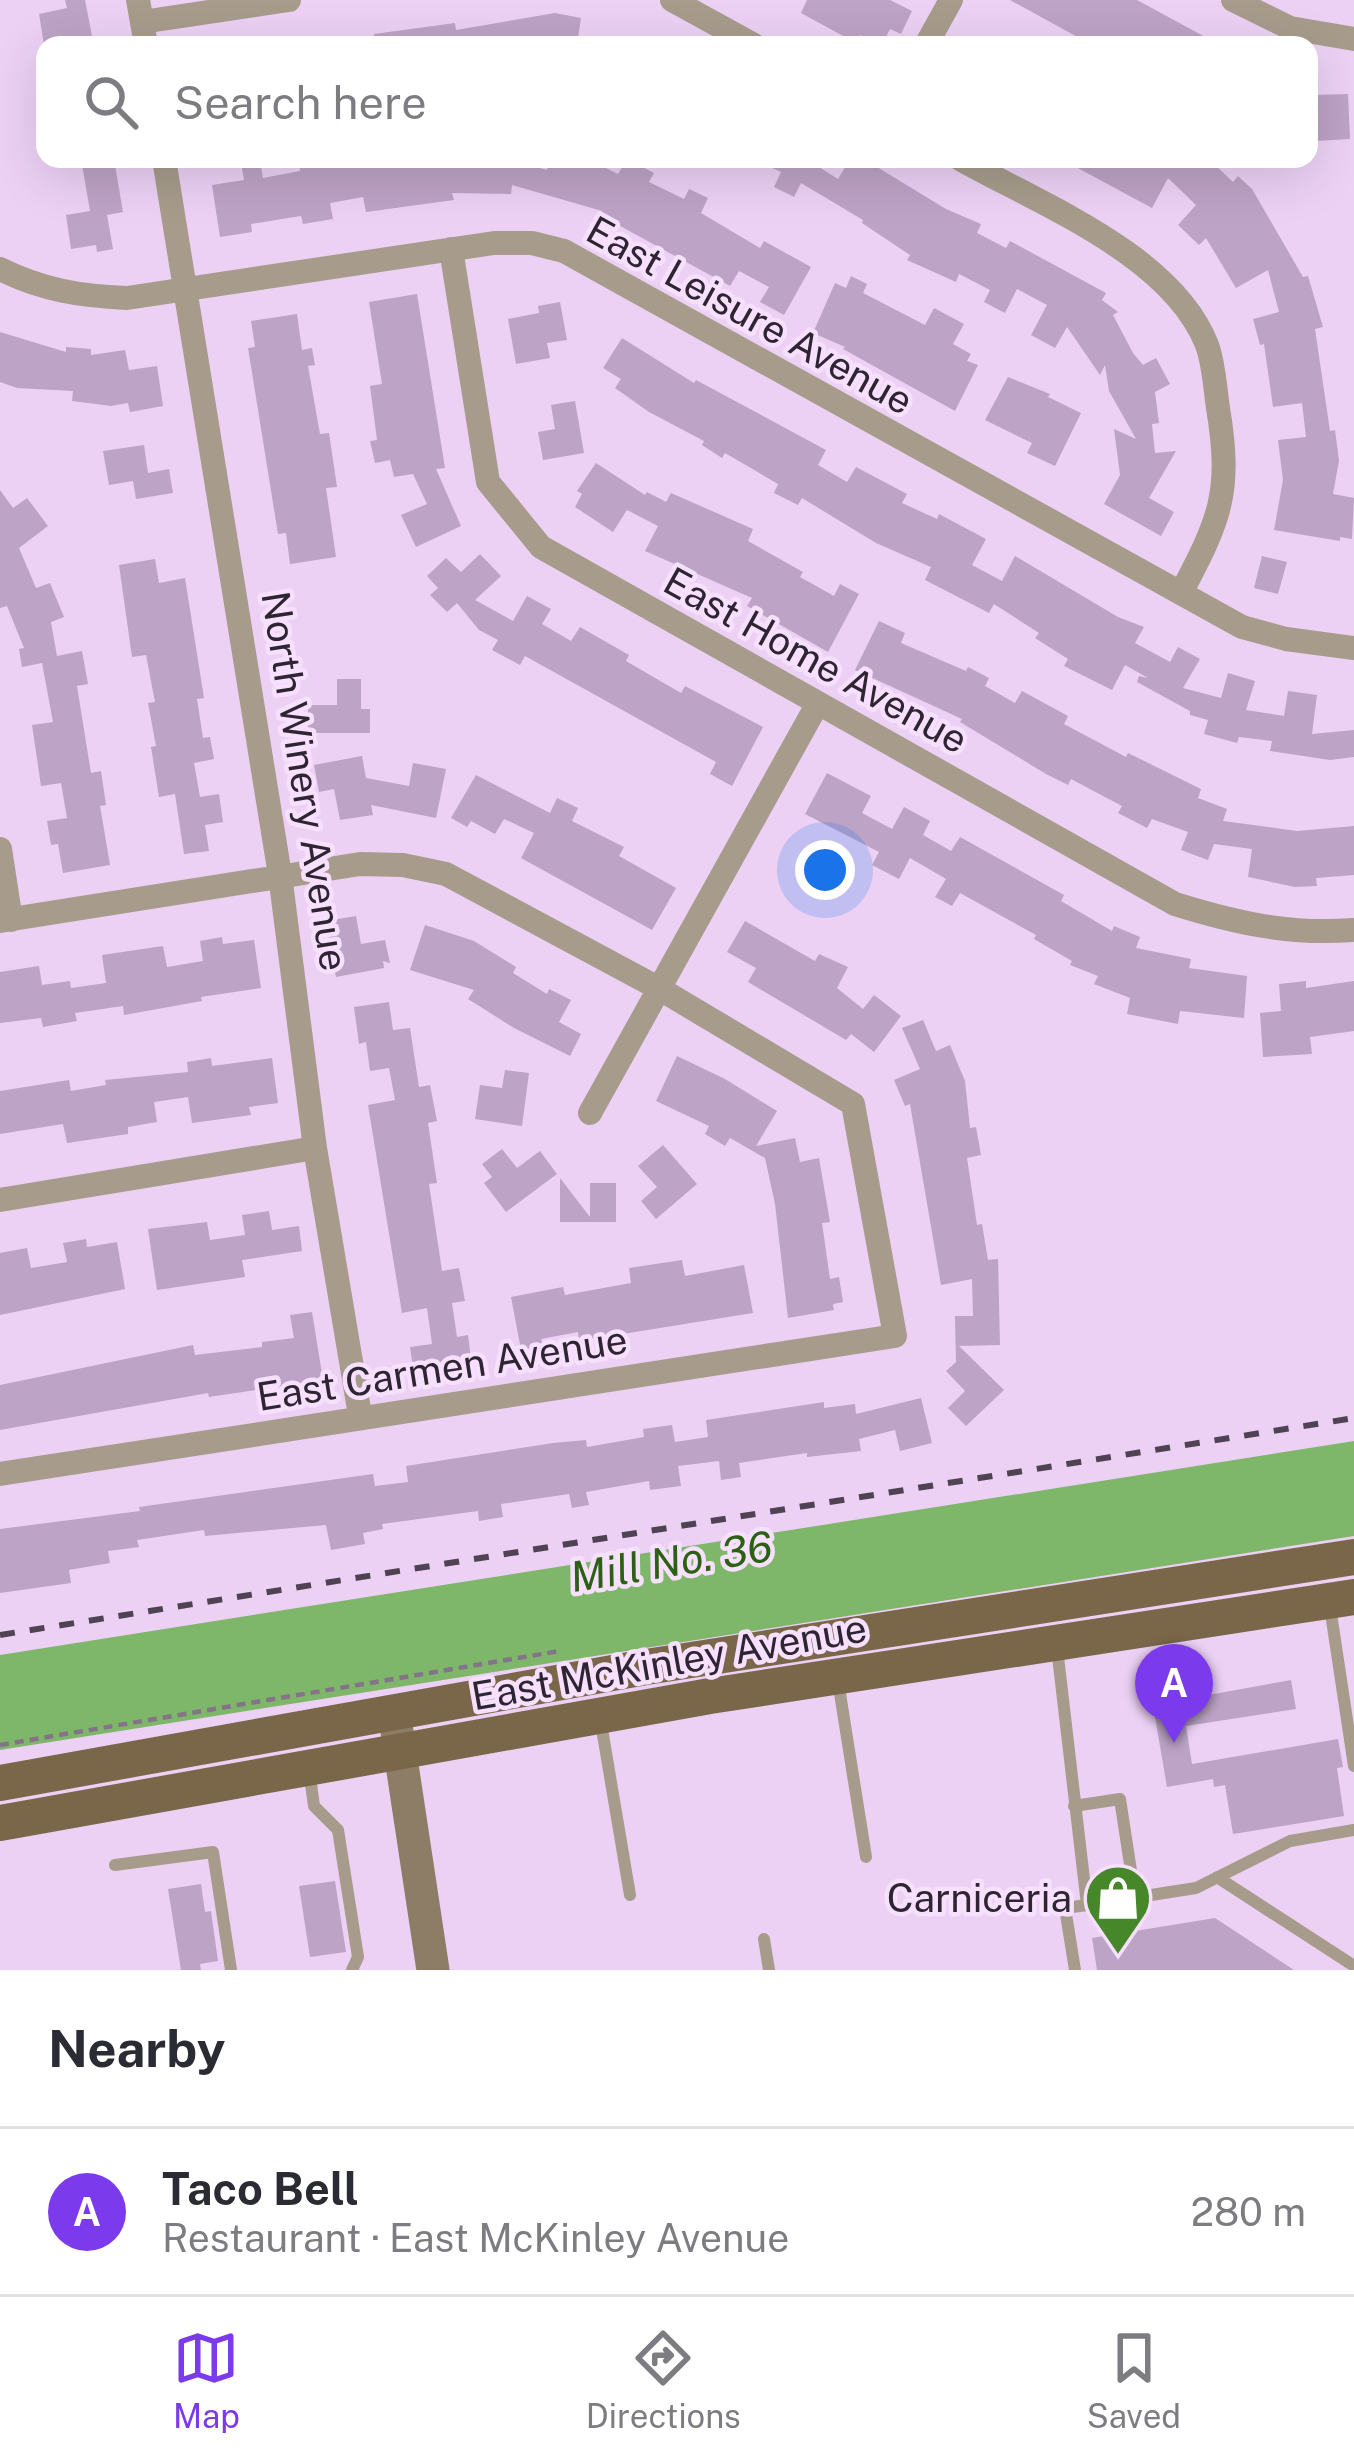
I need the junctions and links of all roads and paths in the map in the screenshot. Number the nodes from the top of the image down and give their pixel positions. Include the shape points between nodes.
1 (289, 0) edge
2 (672, 0) edge
3 (951, 0) edge
4 (1233, 0) edge
5 (142, 22) edge
6 (738, 36) edge
7 (931, 36) edge
8 (1354, 39) edge
9 (165, 168) edge
10 (976, 168) edge
11 (451, 249) junction
12 (0, 268) edge
13 (185, 290) junction
14 (1181, 593) junction
15 (1354, 648) edge
16 (818, 703) junction
17 (0, 849) edge
18 (280, 875) junction
19 (5, 920) edge
20 (1354, 930) edge
21 (659, 989) junction
22 (590, 1113) dead end
23 (315, 1148) junction
24 (0, 1200) edge
25 (360, 1415) junction
26 (0, 1474) edge
27 (1354, 1557) edge
28 (1354, 1570) edge
29 (1342, 1599) edge
30 (1057, 1644) junction
31 (1347, 1669) edge
32 (838, 1676) junction
33 (394, 1711) junction
34 (600, 1715) junction
35 (400, 1750) junction
36 (1354, 1766) edge
37 (308, 1767) junction
38 (0, 1783) edge
39 (1074, 1806) junction
40 (0, 1823) edge
41 (1354, 1830) edge
42 (866, 1857) dead end
43 (115, 1865) dead end
44 (1217, 1877) junction
45 (630, 1895) dead end
46 (1135, 1898) junction
47 (1087, 1905) junction
48 (764, 1939) dead end
49 (1354, 1966) edge
50 (231, 1970) edge
51 (352, 1970) edge
52 (433, 1970) edge
53 (769, 1970) edge
54 (1075, 1970) edge

1 - 5 street
2 - 6 street
3 - 7 street
4 - 8 street via 1290,28
9 - 13 street, North Winery Avenue
10 - 14 street via 1158,274 1188,307 1208,347 1225,490
11 - 13 street, East Leisure Avenue
11 - 14 street, East Leisure Avenue via 532,243 564,251
11 - 16 street, East Home Avenue via 488,482 541,547
12 - 13 street, East Leisure Avenue via 39,288 85,296
13 - 18 street, North Winery Avenue
14 - 15 street, East Leisure Avenue via 1243,627
16 - 20 street, East Home Avenue via 1175,904 1240,925
16 - 21 street
17 - 19 street
18 - 19 street
18 - 21 street via 360,864 446,874
18 - 23 street, North Winery Avenue
21 - 22 street
21 - 25 street, East Carmen Avenue via 853,1104 895,1336
23 - 24 street
23 - 25 street, North Winery Avenue
25 - 26 street, East Carmen Avenue
27 - 33 main road, East McKinley Avenue
28 - 30 main road via 1078,1622
29 - 30 main road, East McKinley Avenue
29 - 31 lane
30 - 32 main road, East McKinley Avenue
30 - 39 lane
31 - 36 lane
32 - 34 main road, East McKinley Avenue
32 - 42 lane
33 - 35 street
33 - 38 main road, East McKinley Avenue
34 - 35 main road, East McKinley Avenue
34 - 45 lane
35 - 37 main road, East McKinley Avenue
35 - 52 street
37 - 40 main road, East McKinley Avenue
37 - 51 lane via 314,1806 338,1830 358,1957
39 - 46 lane via 1120,1798
39 - 47 lane
41 - 44 lane via 1290,1841
43 - 50 lane via 213,1852
44 - 46 lane
44 - 49 lane
46 - 47 lane
47 - 54 lane via 1065,1908
48 - 53 lane

